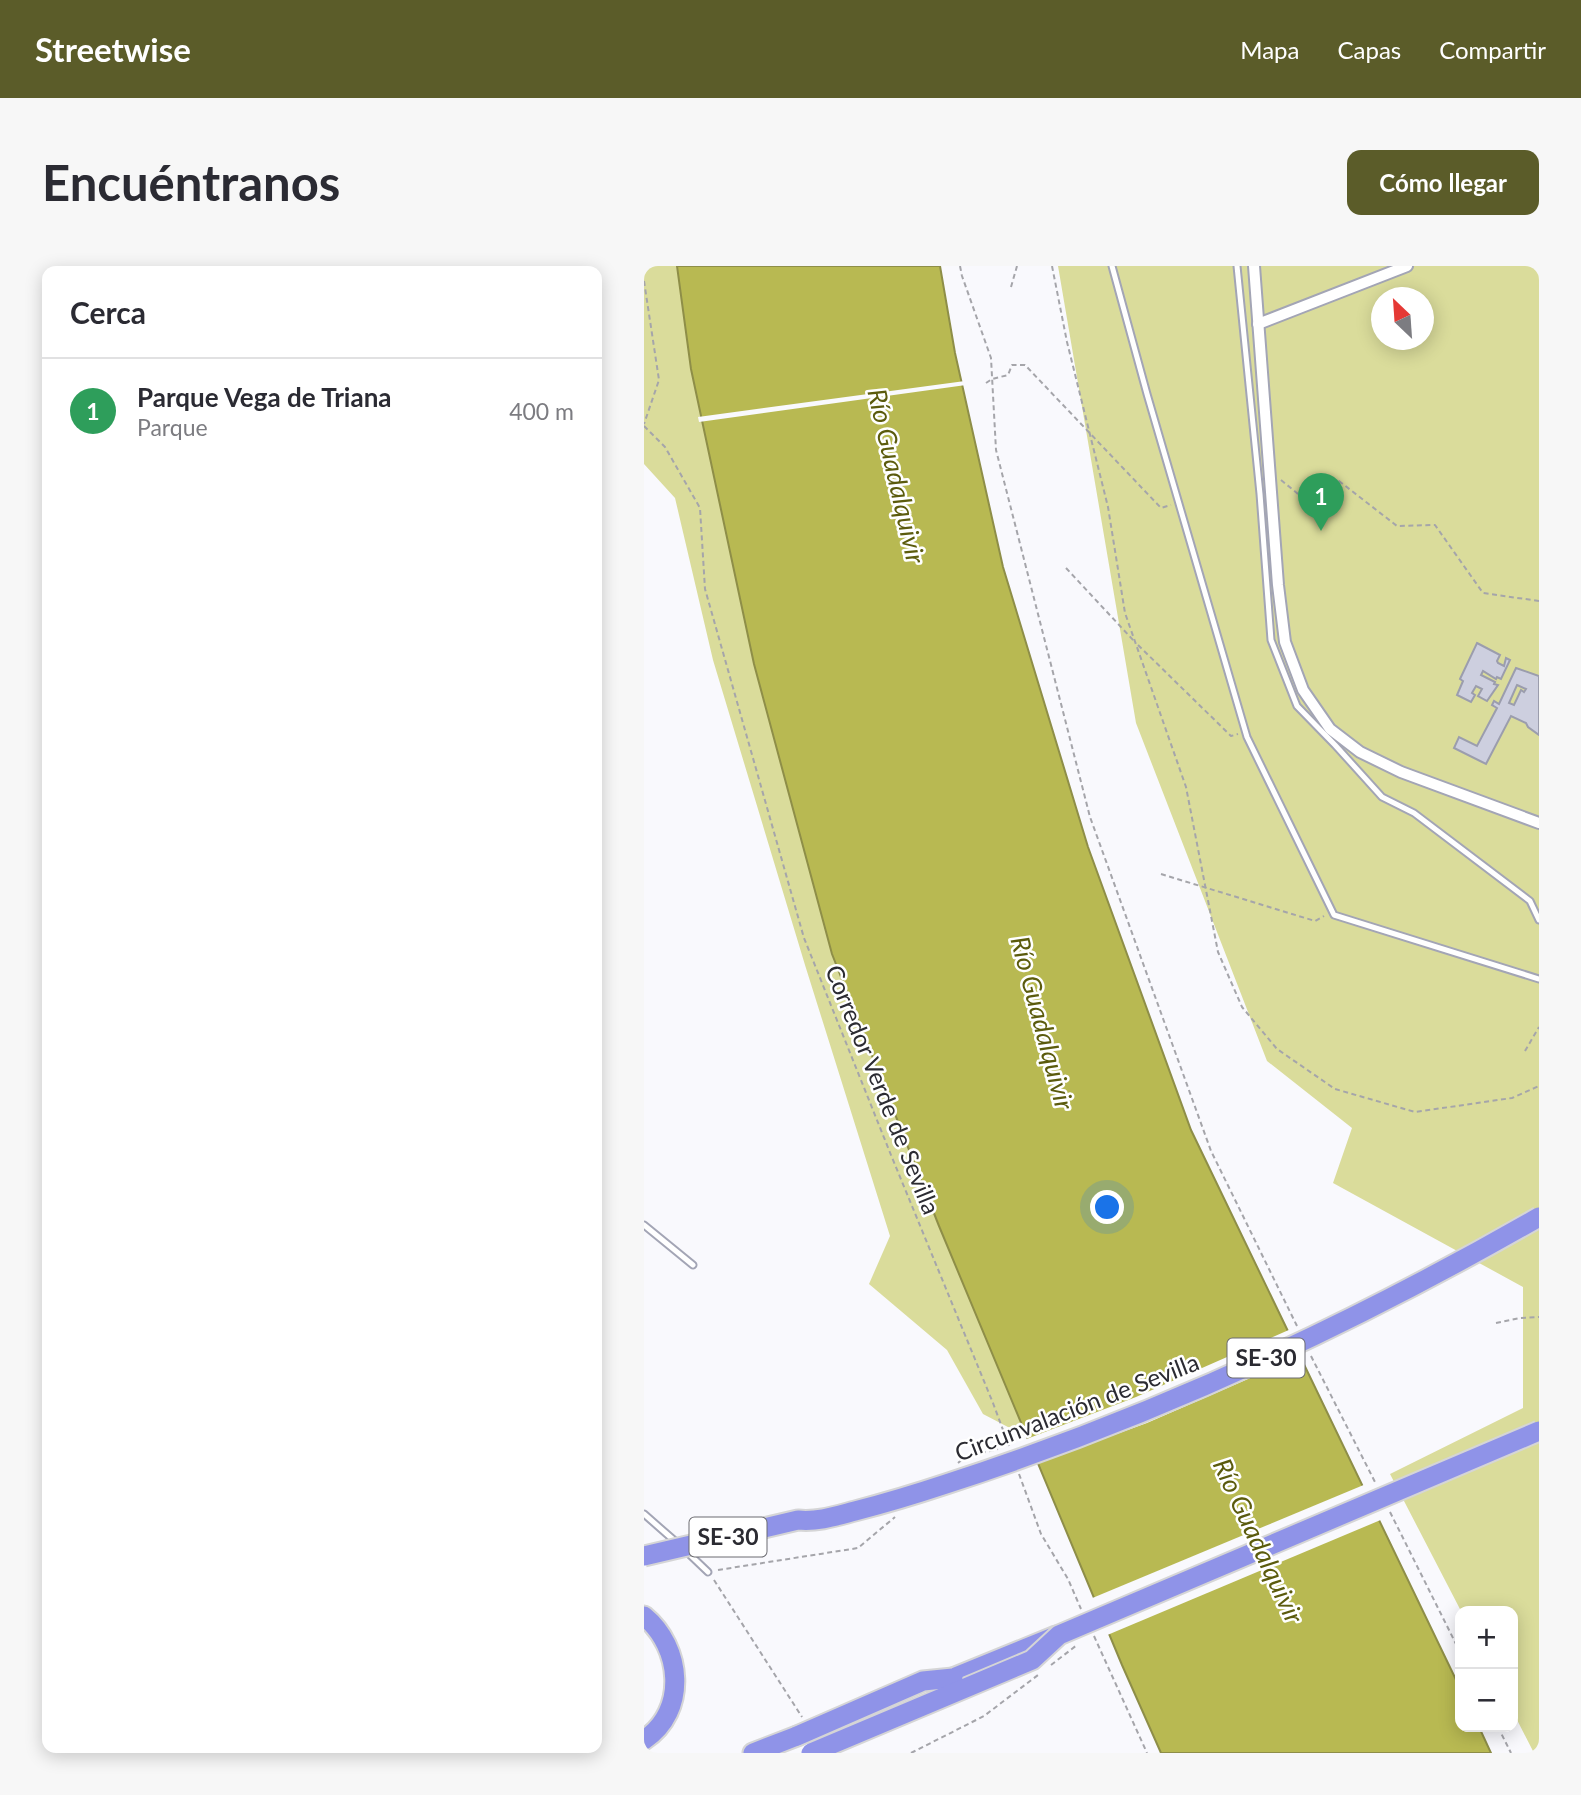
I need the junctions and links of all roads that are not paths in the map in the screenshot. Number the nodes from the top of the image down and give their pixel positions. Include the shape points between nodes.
1 (1112, 266) edge
2 (1237, 266) edge
3 (1254, 266) edge
4 (1407, 266) edge
5 (1258, 324) junction
6 (1539, 823) edge
7 (1539, 920) edge
8 (1539, 979) edge
9 (1539, 1217) edge
10 (644, 1225) edge
11 (693, 1265) dead end
12 (1539, 1432) edge
13 (644, 1514) edge
14 (813, 1521) junction
15 (644, 1556) edge
16 (644, 1568) edge
17 (708, 1572) road end
18 (644, 1616) edge
19 (1059, 1635) junction
20 (953, 1678) junction
21 (644, 1740) edge
22 (753, 1753) edge
23 (789, 1753) edge
24 (811, 1753) edge

1 - 8 lane via 1246,732 1334,915
2 - 7 lane via 1271,640 1297,706 1382,797 1414,813 1530,901
3 - 5 street
4 - 5 street
5 - 6 street via 1285,642 1303,690 1330,729 1360,752
9 - 14 highway, Circunvalación de Sevilla / SE-30, bridge via 1321,1333 1154,1408 982,1473 900,1500
10 - 11 lane
12 - 19 highway, bridge
13 - 17 lane
14 - 15 highway, Circunvalación de Sevilla / SE-30, bridge via 798,1520
14 - 16 highway via 799,1530
18 - 21 highway via 666,1641 674,1664 675,1688 665,1716
19 - 20 highway, bridge
19 - 24 highway, bridge via 1032,1660
20 - 22 highway, bridge via 923,1681
20 - 23 highway

